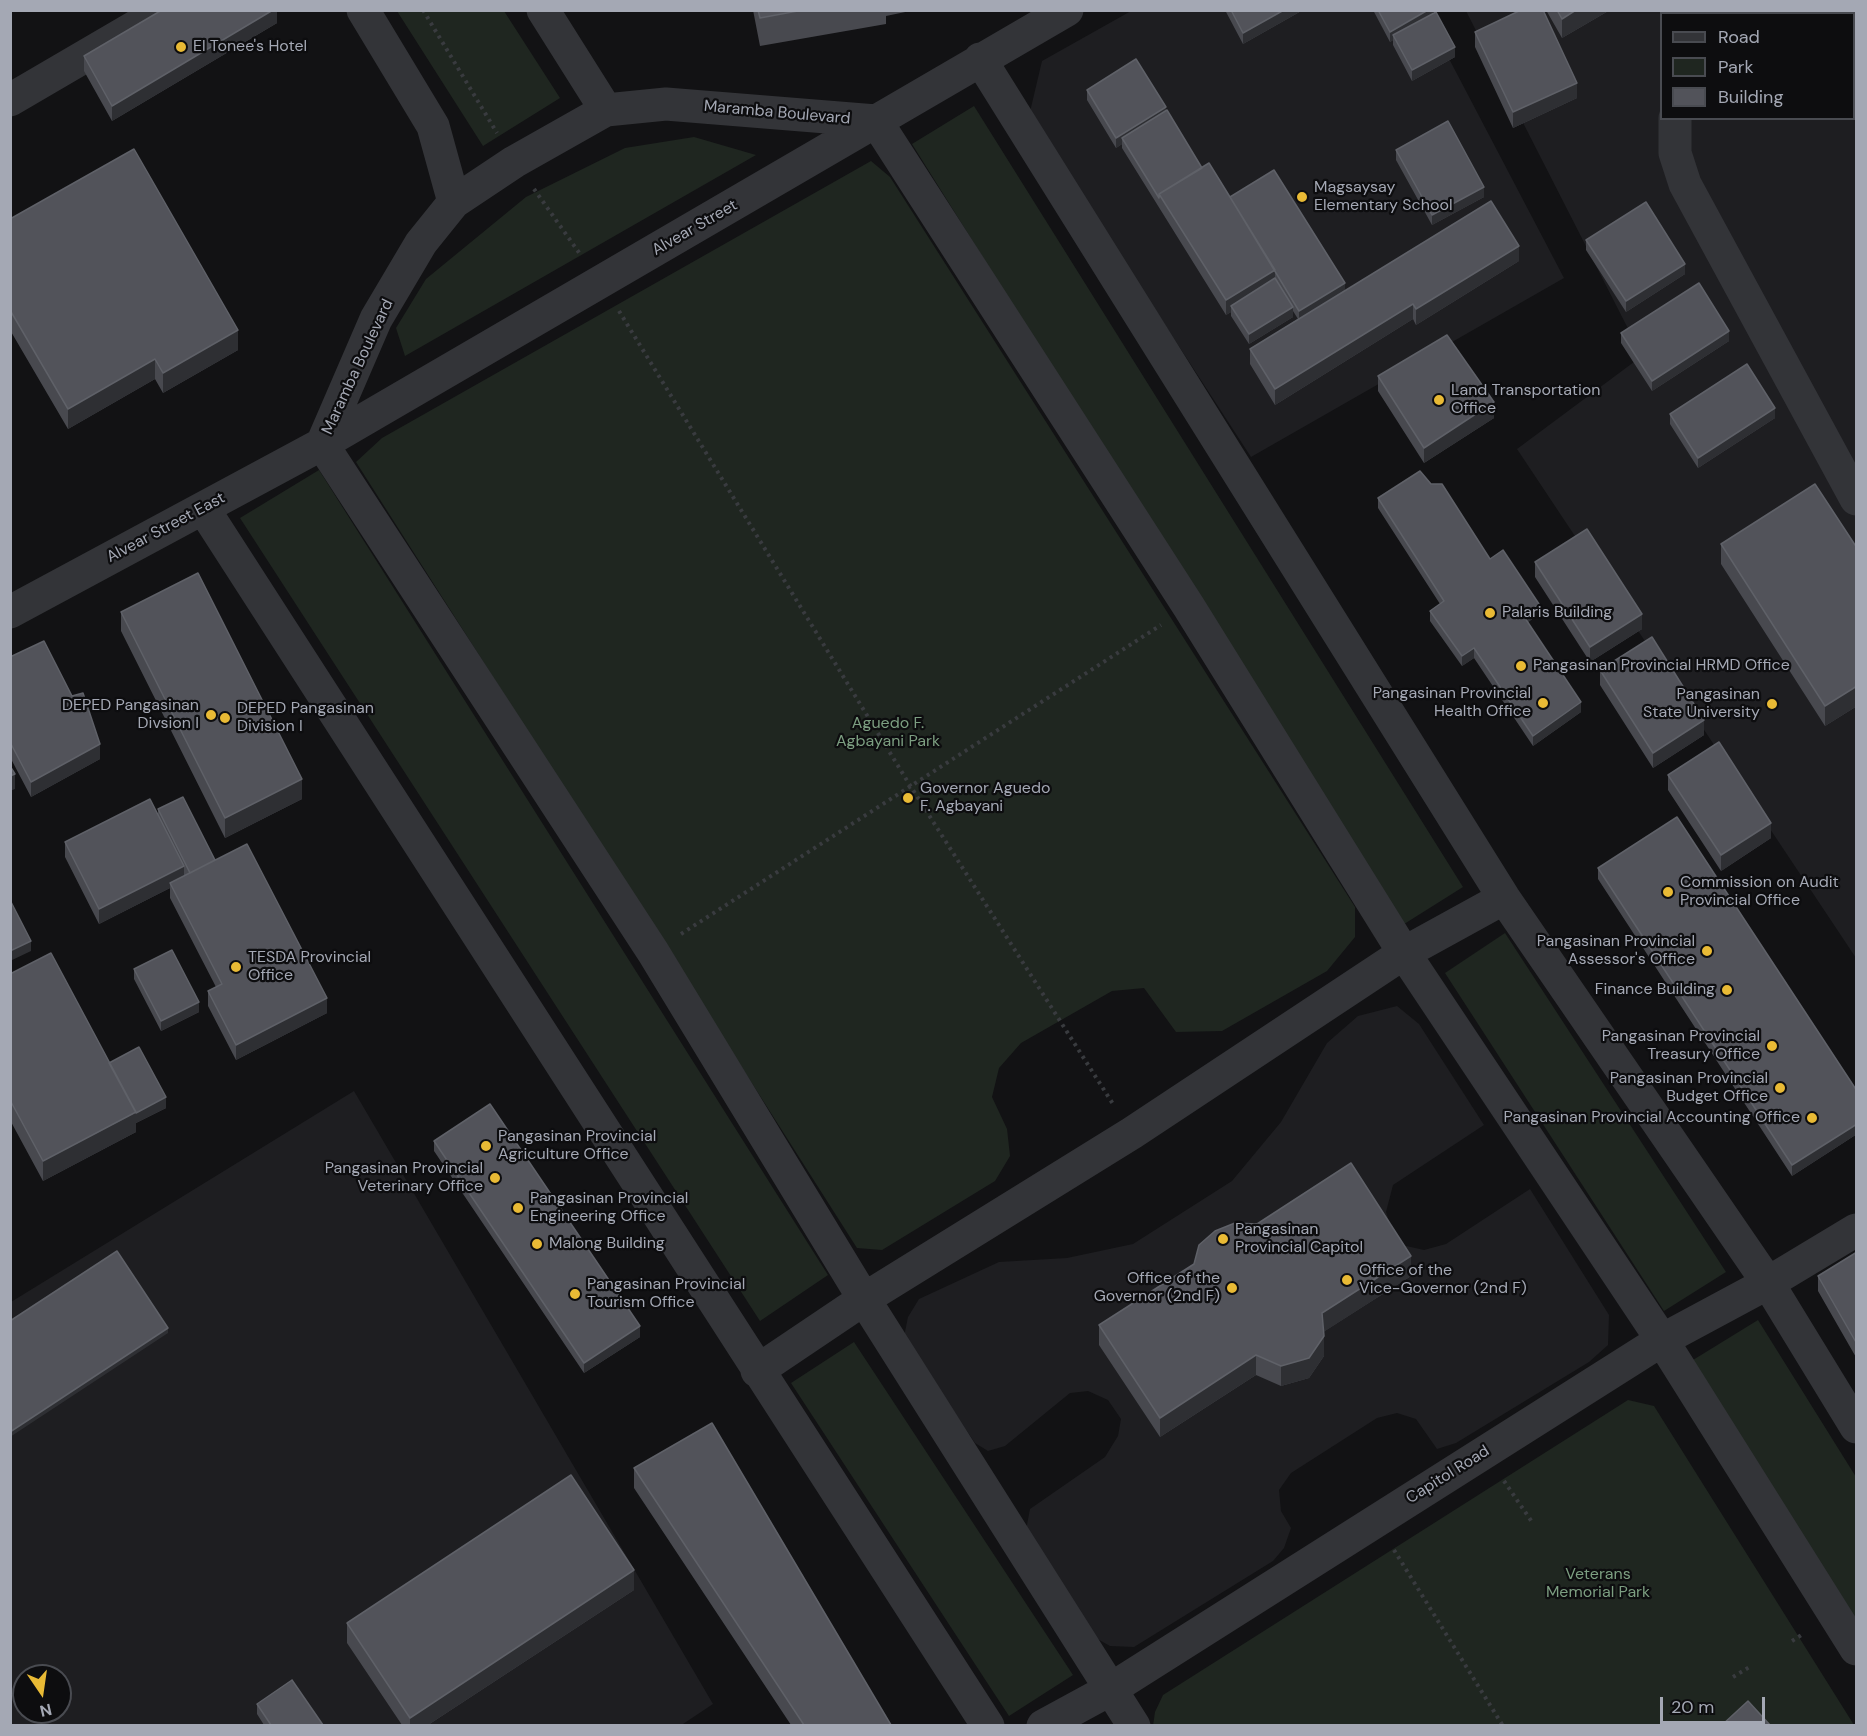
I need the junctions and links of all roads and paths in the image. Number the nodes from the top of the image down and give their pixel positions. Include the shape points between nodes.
1 (164, 10) edge
2 (363, 10) edge
3 (543, 10) edge
4 (1067, 10) edge
5 (980, 59) junction
6 (10, 100) edge
7 (606, 110) junction
8 (1675, 120) edge
9 (876, 121) junction
10 (454, 202) junction
11 (619, 310) dead end
12 (322, 444) junction
13 (1857, 499) edge
14 (203, 508) junction
15 (1188, 607) junction
16 (10, 612) edge
17 (911, 787) junction
18 (1504, 898) junction
19 (652, 952) junction
20 (1404, 953) junction
21 (1132, 1133) junction
22 (1857, 1230) edge
23 (1768, 1283) junction
24 (864, 1299) junction
25 (1662, 1340) junction
26 (757, 1371) junction
27 (1857, 1427) edge
28 (1500, 1475) dead end
29 (1532, 1522) dead end
30 (1390, 1544) dead end
31 (1803, 1634) dead end
32 (1792, 1641) dead end
33 (1857, 1650) edge
34 (1750, 1666) dead end
35 (1732, 1677) dead end
36 (1111, 1689) junction
37 (988, 1725) edge
38 (1043, 1725) edge
39 (1134, 1725) edge
40 (1503, 1725) edge

1 - 6 street
2 - 10 street via 433,126
3 - 7 street
4 - 5 street, Alvear Street
5 - 9 street, Alvear Street
5 - 18 street
7 - 9 street, Maramba Boulevard via 666,104
7 - 10 street, Maramba Boulevard via 514,162
8 - 13 street via 1675,153 1685,184
9 - 12 street, Alvear Street
9 - 15 street
10 - 12 street, Maramba Boulevard via 421,243 376,319
11 - 17 path
12 - 14 street, Alvear Street East
12 - 19 street
14 - 16 street, Alvear Street East
14 - 26 street
15 - 17 path
15 - 20 street
17 - 19 path
17 - 21 path
18 - 20 street
18 - 23 street
19 - 24 street
20 - 21 street
20 - 25 street
21 - 24 street
22 - 23 street, Capitol Road
23 - 25 street, Capitol Road
23 - 27 street
24 - 26 street
24 - 36 street
25 - 33 street
25 - 36 street, Capitol Road
26 - 37 street
28 - 29 path
30 - 40 path
31 - 32 path
34 - 35 path
36 - 38 street, Capitol Road
36 - 39 street

